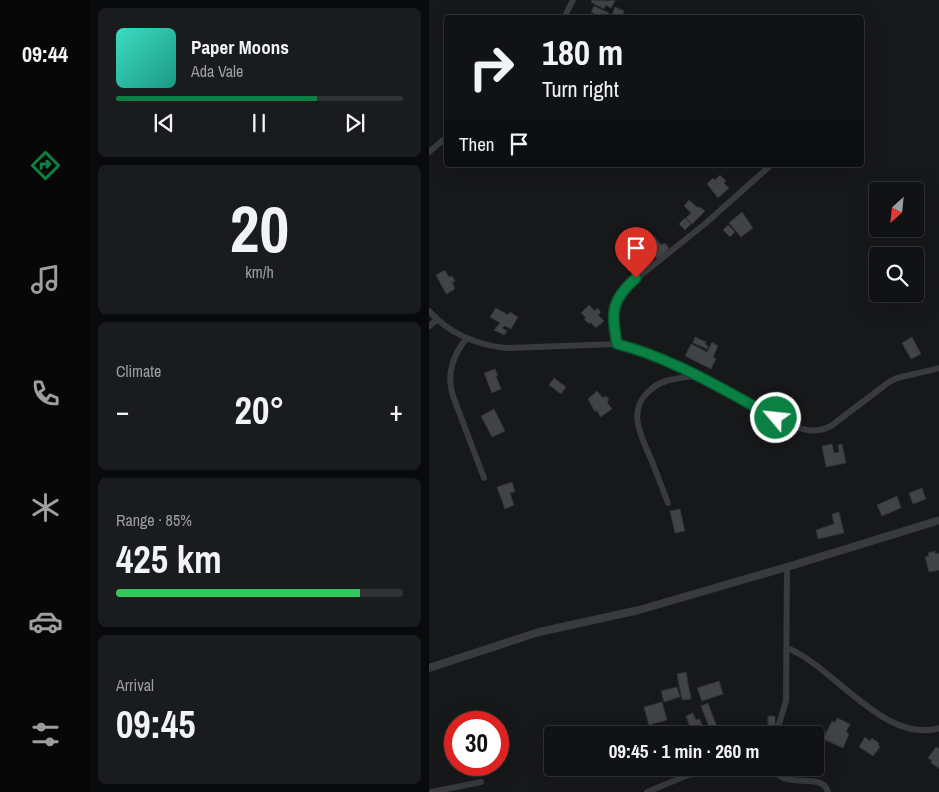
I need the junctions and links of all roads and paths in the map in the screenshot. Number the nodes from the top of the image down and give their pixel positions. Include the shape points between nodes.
1 (573, 0) edge
2 (566, 15) edge
3 (444, 140) edge
4 (429, 152) edge
5 (769, 167) edge
6 (429, 310) edge
7 (437, 320) junction
8 (429, 326) edge
9 (467, 338) junction
10 (617, 344) junction
11 (939, 368) edge
12 (697, 376) junction
13 (484, 478) dead end
14 (668, 503) dead end
15 (939, 520) edge
16 (787, 567) junction
17 (787, 648) junction
18 (429, 668) edge
19 (778, 726) edge
20 (939, 728) edge
21 (687, 776) edge
22 (778, 776) edge
23 (481, 782) dead end
24 (432, 792) edge
25 (647, 792) edge
26 (828, 792) edge

1 - 2 street
3 - 4 street
5 - 10 street via 625,288 613,308
6 - 7 street
7 - 8 street
7 - 9 street
9 - 10 street via 491,347 506,348
9 - 13 street via 453,360 450,382
10 - 12 street via 636,348
11 - 12 street via 889,382 831,426 816,431 792,426
12 - 14 street via 666,381 653,387 637,407 641,437
15 - 16 street
16 - 17 street
16 - 18 street via 639,610 539,632
17 - 19 street via 786,701
17 - 20 street via 806,658 895,724 921,732
21 - 25 street
22 - 26 street via 817,782
23 - 24 street

